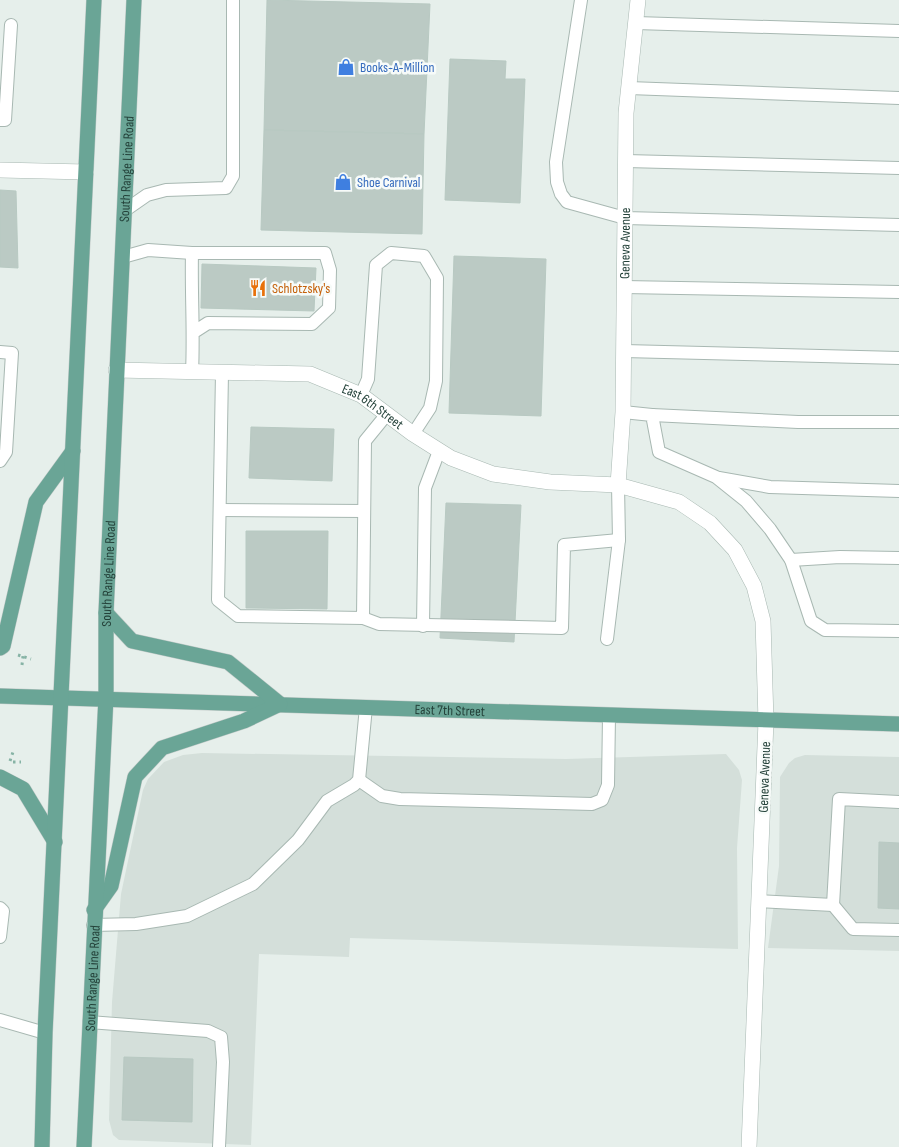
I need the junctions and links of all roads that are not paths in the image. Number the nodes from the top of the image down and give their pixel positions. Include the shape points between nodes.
1 (94, 0) edge
2 (134, 0) edge
3 (233, 0) edge
4 (581, 0) edge
5 (638, 0) edge
6 (636, 23) junction
7 (11, 25) dead end
8 (899, 30) edge
9 (629, 88) junction
10 (899, 98) edge
11 (0, 120) edge
12 (626, 161) junction
13 (899, 168) edge
14 (0, 170) edge
15 (86, 172) junction
16 (124, 211) junction
17 (625, 218) junction
18 (899, 225) edge
19 (192, 253) junction
20 (123, 257) junction
21 (624, 287) junction
22 (899, 292) edge
23 (194, 332) junction
24 (624, 351) junction
25 (0, 352) edge
26 (899, 358) edge
27 (116, 370) junction
28 (192, 372) junction
29 (222, 372) junction
30 (360, 395) junction
31 (623, 412) junction
32 (386, 414) junction
33 (652, 415) junction
34 (899, 422) edge
35 (413, 434) junction
36 (73, 451) junction
37 (439, 451) junction
38 (0, 461) edge
39 (716, 477) junction
40 (618, 485) junction
41 (899, 491) edge
42 (220, 510) junction
43 (364, 511) junction
44 (619, 540) junction
45 (899, 558) edge
46 (791, 560) junction
47 (106, 613) junction
48 (364, 618) junction
49 (423, 626) junction
50 (899, 631) edge
51 (607, 639) dead end
52 (0, 648) edge
53 (0, 696) edge
54 (62, 696) junction
55 (106, 697) junction
56 (280, 704) junction
57 (366, 707) junction
58 (609, 716) junction
59 (766, 721) junction
60 (899, 724) edge
61 (0, 777) edge
62 (359, 780) junction
63 (899, 802) edge
64 (55, 842) junction
65 (759, 901) junction
66 (833, 905) junction
67 (0, 908) edge
68 (94, 918) junction
69 (899, 930) edge
70 (0, 937) edge
71 (0, 1020) edge
72 (89, 1022) junction
73 (45, 1033) junction
74 (42, 1147) edge
75 (84, 1147) edge
76 (219, 1147) edge
77 (749, 1147) edge

1 - 15 main road
2 - 16 main road, South Range Line Road
3 - 16 lane via 233,176 226,188 166,190 147,195
4 - 17 lane via 556,162 557,182 560,194 567,202
5 - 6 street, Geneva Avenue
6 - 8 lane
6 - 9 street, Geneva Avenue
7 - 11 lane via 4,120
9 - 10 lane
9 - 12 street, Geneva Avenue
12 - 13 lane
12 - 17 street, Geneva Avenue
14 - 15 street
15 - 36 main road
16 - 20 main road, South Range Line Road
17 - 18 lane
17 - 21 street, Geneva Avenue
19 - 20 lane via 148,250
19 - 23 lane
19 - 23 lane via 325,253 330,270 330,308 312,324 208,323
20 - 27 main road, South Range Line Road
21 - 22 lane
21 - 24 street, Geneva Avenue
23 - 28 lane
24 - 26 lane
24 - 31 street, Geneva Avenue
25 - 38 lane via 12,353 6,452
27 - 28 street, East 6th Street
27 - 47 main road, South Range Line Road
28 - 29 street, East 6th Street
29 - 30 street, East 6th Street via 310,374
29 - 42 lane
30 - 32 street, East 6th Street
30 - 35 lane via 368,379 376,265 391,253 424,256 437,278 436,381 430,408
31 - 33 lane
31 - 40 street, Geneva Avenue
32 - 35 street, East 6th Street
32 - 43 lane via 365,441
33 - 34 lane via 798,422
33 - 39 lane via 659,452
35 - 37 street, East 6th Street
36 - 52 main road via 36,502
36 - 54 main road
37 - 40 street, East 6th Street via 493,474 550,482
37 - 49 lane via 425,488
39 - 41 lane via 770,487
39 - 46 lane via 746,501 770,528
40 - 44 lane, Geneva Avenue
40 - 59 street, Geneva Avenue via 679,502 710,523 734,550 754,586 764,621
42 - 43 lane
42 - 48 lane via 218,600 238,616
43 - 48 lane
44 - 49 lane via 564,545 562,628
44 - 51 lane, Geneva Avenue
45 - 46 lane via 840,556
46 - 50 lane via 811,621 825,630
47 - 55 main road, South Range Line Road
47 - 56 main road via 132,641 228,662
48 - 49 lane via 379,624
53 - 54 main road, East 7th Street
54 - 55 main road, East 7th Street
54 - 64 main road
55 - 56 main road, East 7th Street
55 - 68 main road, South Range Line Road
56 - 57 main road, East 7th Street
56 - 68 main road via 244,721 162,748 135,777 112,886
57 - 58 main road, East 7th Street
57 - 62 lane
58 - 59 main road, East 7th Street
58 - 62 lane via 608,785 602,800 592,804 400,799 382,796
59 - 60 main road, East 7th Street
59 - 65 street, Geneva Avenue
61 - 64 main road via 23,789
62 - 68 lane via 327,801 298,840 253,884 187,916 136,924
63 - 66 lane via 838,799
64 - 73 main road
65 - 66 lane
65 - 77 street, Geneva Avenue
66 - 69 lane via 853,929
67 - 70 lane via 3,911
68 - 72 main road, South Range Line Road
71 - 73 lane
72 - 75 main road, South Range Line Road
72 - 76 lane via 208,1032 221,1037
73 - 74 main road

